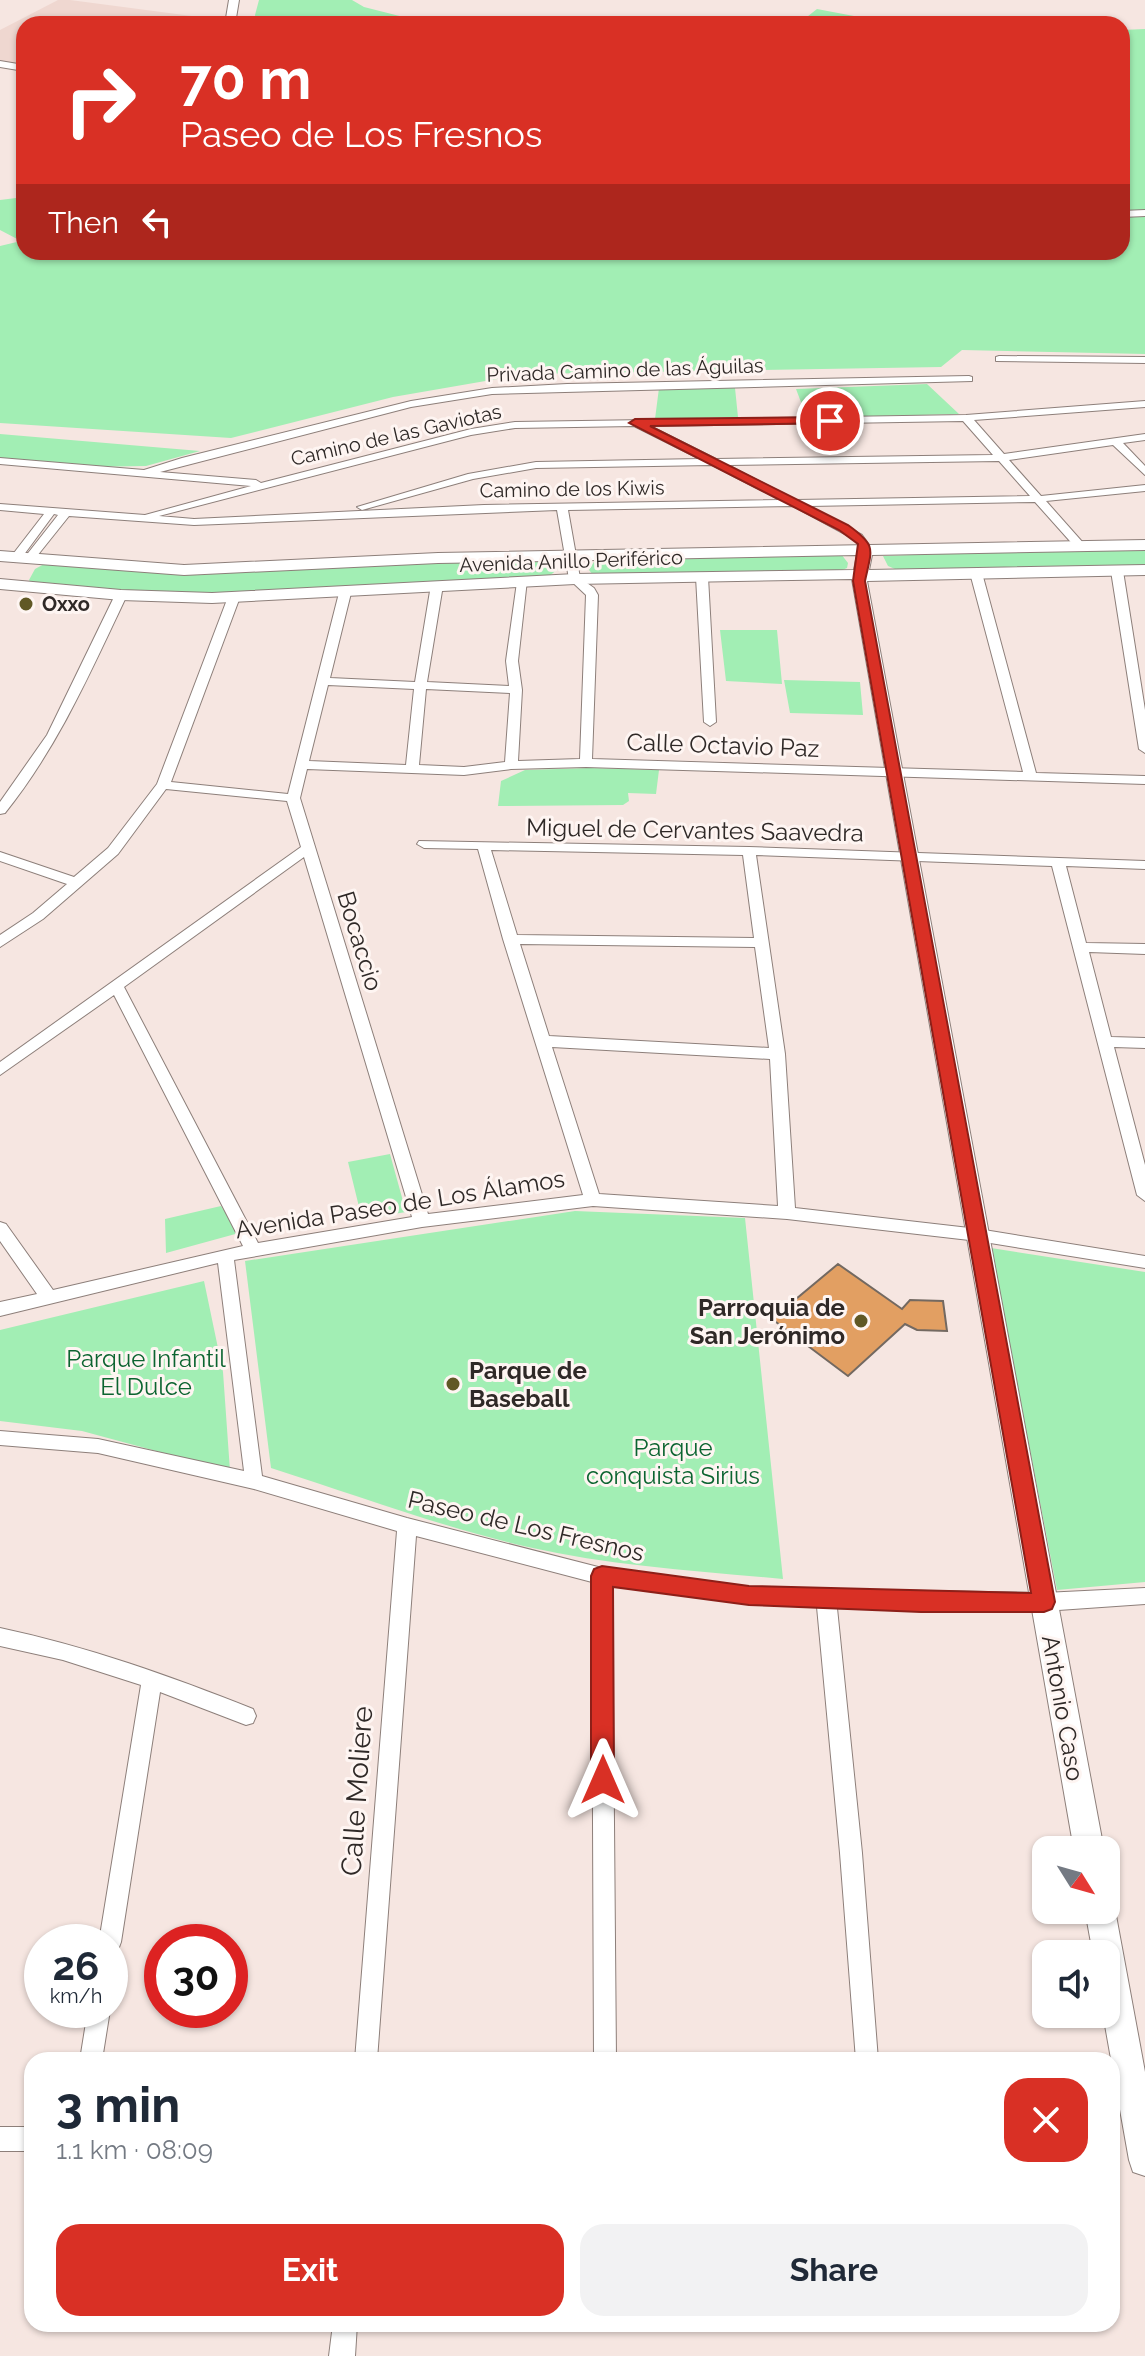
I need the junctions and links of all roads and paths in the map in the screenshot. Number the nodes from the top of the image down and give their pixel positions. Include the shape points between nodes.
1 (999, 359) dead end
2 (1145, 360) edge
3 (969, 379) dead end
4 (1145, 404) edge
5 (966, 418) junction
6 (635, 423) junction
7 (1145, 437) edge
8 (1114, 440) junction
9 (1000, 458) junction
10 (0, 461) edge
11 (713, 461) junction
12 (148, 472) junction
13 (1145, 472) edge
14 (266, 484) junction
15 (1145, 488) edge
16 (1039, 499) junction
17 (796, 503) junction
18 (0, 507) edge
19 (562, 507) junction
20 (51, 511) junction
21 (66, 512) junction
22 (352, 513) junction
23 (140, 517) junction
24 (1145, 545) edge
25 (1081, 547) junction
26 (842, 549) junction
27 (873, 549) junction
28 (591, 555) junction
29 (564, 556) junction
30 (21, 558) edge
31 (1145, 570) edge
32 (1117, 571) junction
33 (976, 573) junction
34 (855, 574) junction
35 (889, 574) junction
36 (702, 577) junction
37 (583, 579) junction
38 (556, 580) junction
39 (523, 582) junction
40 (5, 584) edge
41 (437, 585) junction
42 (346, 589) junction
43 (121, 595) junction
44 (234, 597) junction
45 (323, 681) junction
46 (420, 685) junction
47 (516, 690) junction
48 (710, 722) dead end
49 (1145, 749) edge
50 (586, 763) junction
51 (301, 765) junction
52 (511, 765) junction
53 (412, 769) junction
54 (894, 773) junction
55 (1030, 776) junction
56 (1145, 780) edge
57 (163, 785) junction
58 (293, 798) junction
59 (0, 810) edge
60 (424, 844) dead end
61 (484, 847) junction
62 (308, 848) junction
63 (749, 851) junction
64 (0, 856) edge
65 (909, 859) junction
66 (1058, 862) junction
67 (1145, 865) edge
68 (77, 883) junction
69 (510, 939) junction
70 (0, 942) edge
71 (763, 943) junction
72 (1080, 947) junction
73 (1145, 949) edge
74 (117, 987) junction
75 (545, 1041) junction
76 (1105, 1042) junction
77 (1145, 1043) edge
78 (777, 1054) junction
79 (0, 1070) edge
80 (1138, 1144) edge
81 (1145, 1195) edge
82 (593, 1200) junction
83 (787, 1213) junction
84 (422, 1221) junction
85 (0, 1228) edge
86 (978, 1235) junction
87 (253, 1250) junction
88 (225, 1255) junction
89 (1145, 1262) edge
90 (49, 1298) junction
91 (0, 1309) edge
92 (0, 1438) edge
93 (254, 1481) junction
94 (407, 1526) junction
95 (602, 1576) junction
96 (1145, 1596) edge
97 (826, 1599) junction
98 (1044, 1602) junction
99 (0, 1637) edge
100 (152, 1678) junction
101 (246, 1716) dead end
102 (1086, 1836) edge
103 (113, 1924) edge
104 (1103, 1924) edge
105 (96, 2028) edge
106 (92, 2052) edge
107 (367, 2052) edge
108 (605, 2052) edge
109 (866, 2052) edge
110 (0, 2139) edge
111 (24, 2139) edge
112 (1145, 2160) edge
113 (344, 2332) edge
114 (342, 2356) edge

1 - 2 street
3 - 12 street, Privada Camino de las Águilas via 492,391 411,404
4 - 5 street, Camino de las Gaviotas
5 - 6 street, Camino de las Gaviotas
5 - 9 street
6 - 11 street
6 - 14 street, Camino de las Gaviotas via 496,428
7 - 8 street
8 - 9 street
8 - 13 street
9 - 11 street
9 - 16 street
10 - 12 street
11 - 17 street
11 - 22 street via 512,468 398,495
12 - 14 street
14 - 23 street, Camino de las Gaviotas
15 - 16 street, Camino de los Kiwis
16 - 17 street, Camino de los Kiwis
16 - 25 street
17 - 19 street, Camino de los Kiwis
17 - 27 street
18 - 20 street, Camino de los Kiwis
19 - 22 street, Camino de los Kiwis
19 - 29 street
20 - 21 street, Camino de los Kiwis
20 - 30 street
21 - 23 street, Camino de los Kiwis
21 - 30 street
22 - 23 street, Camino de los Kiwis via 194,522
24 - 25 street, Avenida Anillo Periférico
25 - 27 street, Avenida Anillo Periférico
26 - 27 street, Avenida Anillo Periférico
26 - 28 street, Avenida Anillo Periférico
26 - 34 street via 855,562
27 - 34 street
27 - 35 street
28 - 29 street, Avenida Anillo Periférico
28 - 37 street via 582,566
29 - 30 street, Avenida Anillo Periférico via 184,570
29 - 37 street
29 - 38 street via 567,568
30 - 40 street
31 - 32 street, Avenida Anillo Periférico
32 - 33 street, Avenida Anillo Periférico
32 - 49 street
33 - 35 street, Avenida Anillo Periférico
33 - 55 street
34 - 35 street, Avenida Anillo Periférico
34 - 36 street, Avenida Anillo Periférico
34 - 54 street, Antonio Caso
36 - 37 street, Avenida Anillo Periférico
36 - 48 street
37 - 38 street, Avenida Anillo Periférico
37 - 50 street via 592,595
38 - 39 street, Avenida Anillo Periférico
39 - 41 street, Avenida Anillo Periférico
39 - 47 street via 512,661
40 - 43 street, Avenida Anillo Periférico
41 - 42 street, Avenida Anillo Periférico
41 - 46 street
42 - 44 street, Avenida Anillo Periférico
42 - 45 street
43 - 44 street, Avenida Anillo Periférico
43 - 59 street via 50,742 25,783
44 - 57 street
45 - 46 street
45 - 51 street
46 - 47 street
46 - 53 street
47 - 52 street
50 - 52 street, Calle Octavio Paz
50 - 54 street, Calle Octavio Paz
51 - 53 street, Calle Octavio Paz
51 - 58 street
52 - 53 street, Calle Octavio Paz via 477,771
54 - 55 street, Calle Octavio Paz
54 - 65 street, Antonio Caso
55 - 56 street, Calle Octavio Paz
57 - 58 street
57 - 68 street via 113,851
58 - 62 street, Bocaccio
60 - 61 street, Miguel de Cervantes Saavedra
61 - 63 street, Miguel de Cervantes Saavedra
61 - 69 street
62 - 74 street
62 - 84 street, Bocaccio
63 - 65 street, Miguel de Cervantes Saavedra
63 - 71 street
64 - 68 street
65 - 66 street, Miguel de Cervantes Saavedra
65 - 86 street, Antonio Caso
66 - 67 street, Miguel de Cervantes Saavedra
66 - 72 street
68 - 70 street
69 - 71 street
69 - 75 street
71 - 78 street
72 - 73 street
72 - 76 street
74 - 79 street
74 - 87 street
75 - 78 street
75 - 82 street
76 - 77 street
76 - 80 street
78 - 83 street
80 - 81 street
82 - 83 street, Avenida Paseo de Los Álamos
82 - 84 street, Avenida Paseo de Los Álamos
83 - 86 street, Avenida Paseo de Los Álamos
84 - 87 street, Avenida Paseo de Los Álamos
85 - 90 street
86 - 89 street, Avenida Paseo de Los Álamos
86 - 98 street, Antonio Caso
87 - 88 street, Avenida Paseo de Los Álamos
88 - 90 street, Avenida Paseo de Los Álamos
88 - 93 street
90 - 91 street, Avenida Paseo de Los Álamos
92 - 93 street, Paseo de Los Fresnos via 98,1446
93 - 94 street, Paseo de Los Fresnos
94 - 95 street, Paseo de Los Fresnos
94 - 107 street, Calle Moliere
95 - 97 street, Paseo de Los Fresnos via 749,1596
95 - 108 street
96 - 98 street, Paseo de Los Fresnos
97 - 98 street, Paseo de Los Fresnos
97 - 109 street
98 - 102 street, Antonio Caso
99 - 100 street via 57,1648
100 - 101 street
100 - 103 street
104 - 112 street
105 - 106 street
110 - 111 street
113 - 114 street

